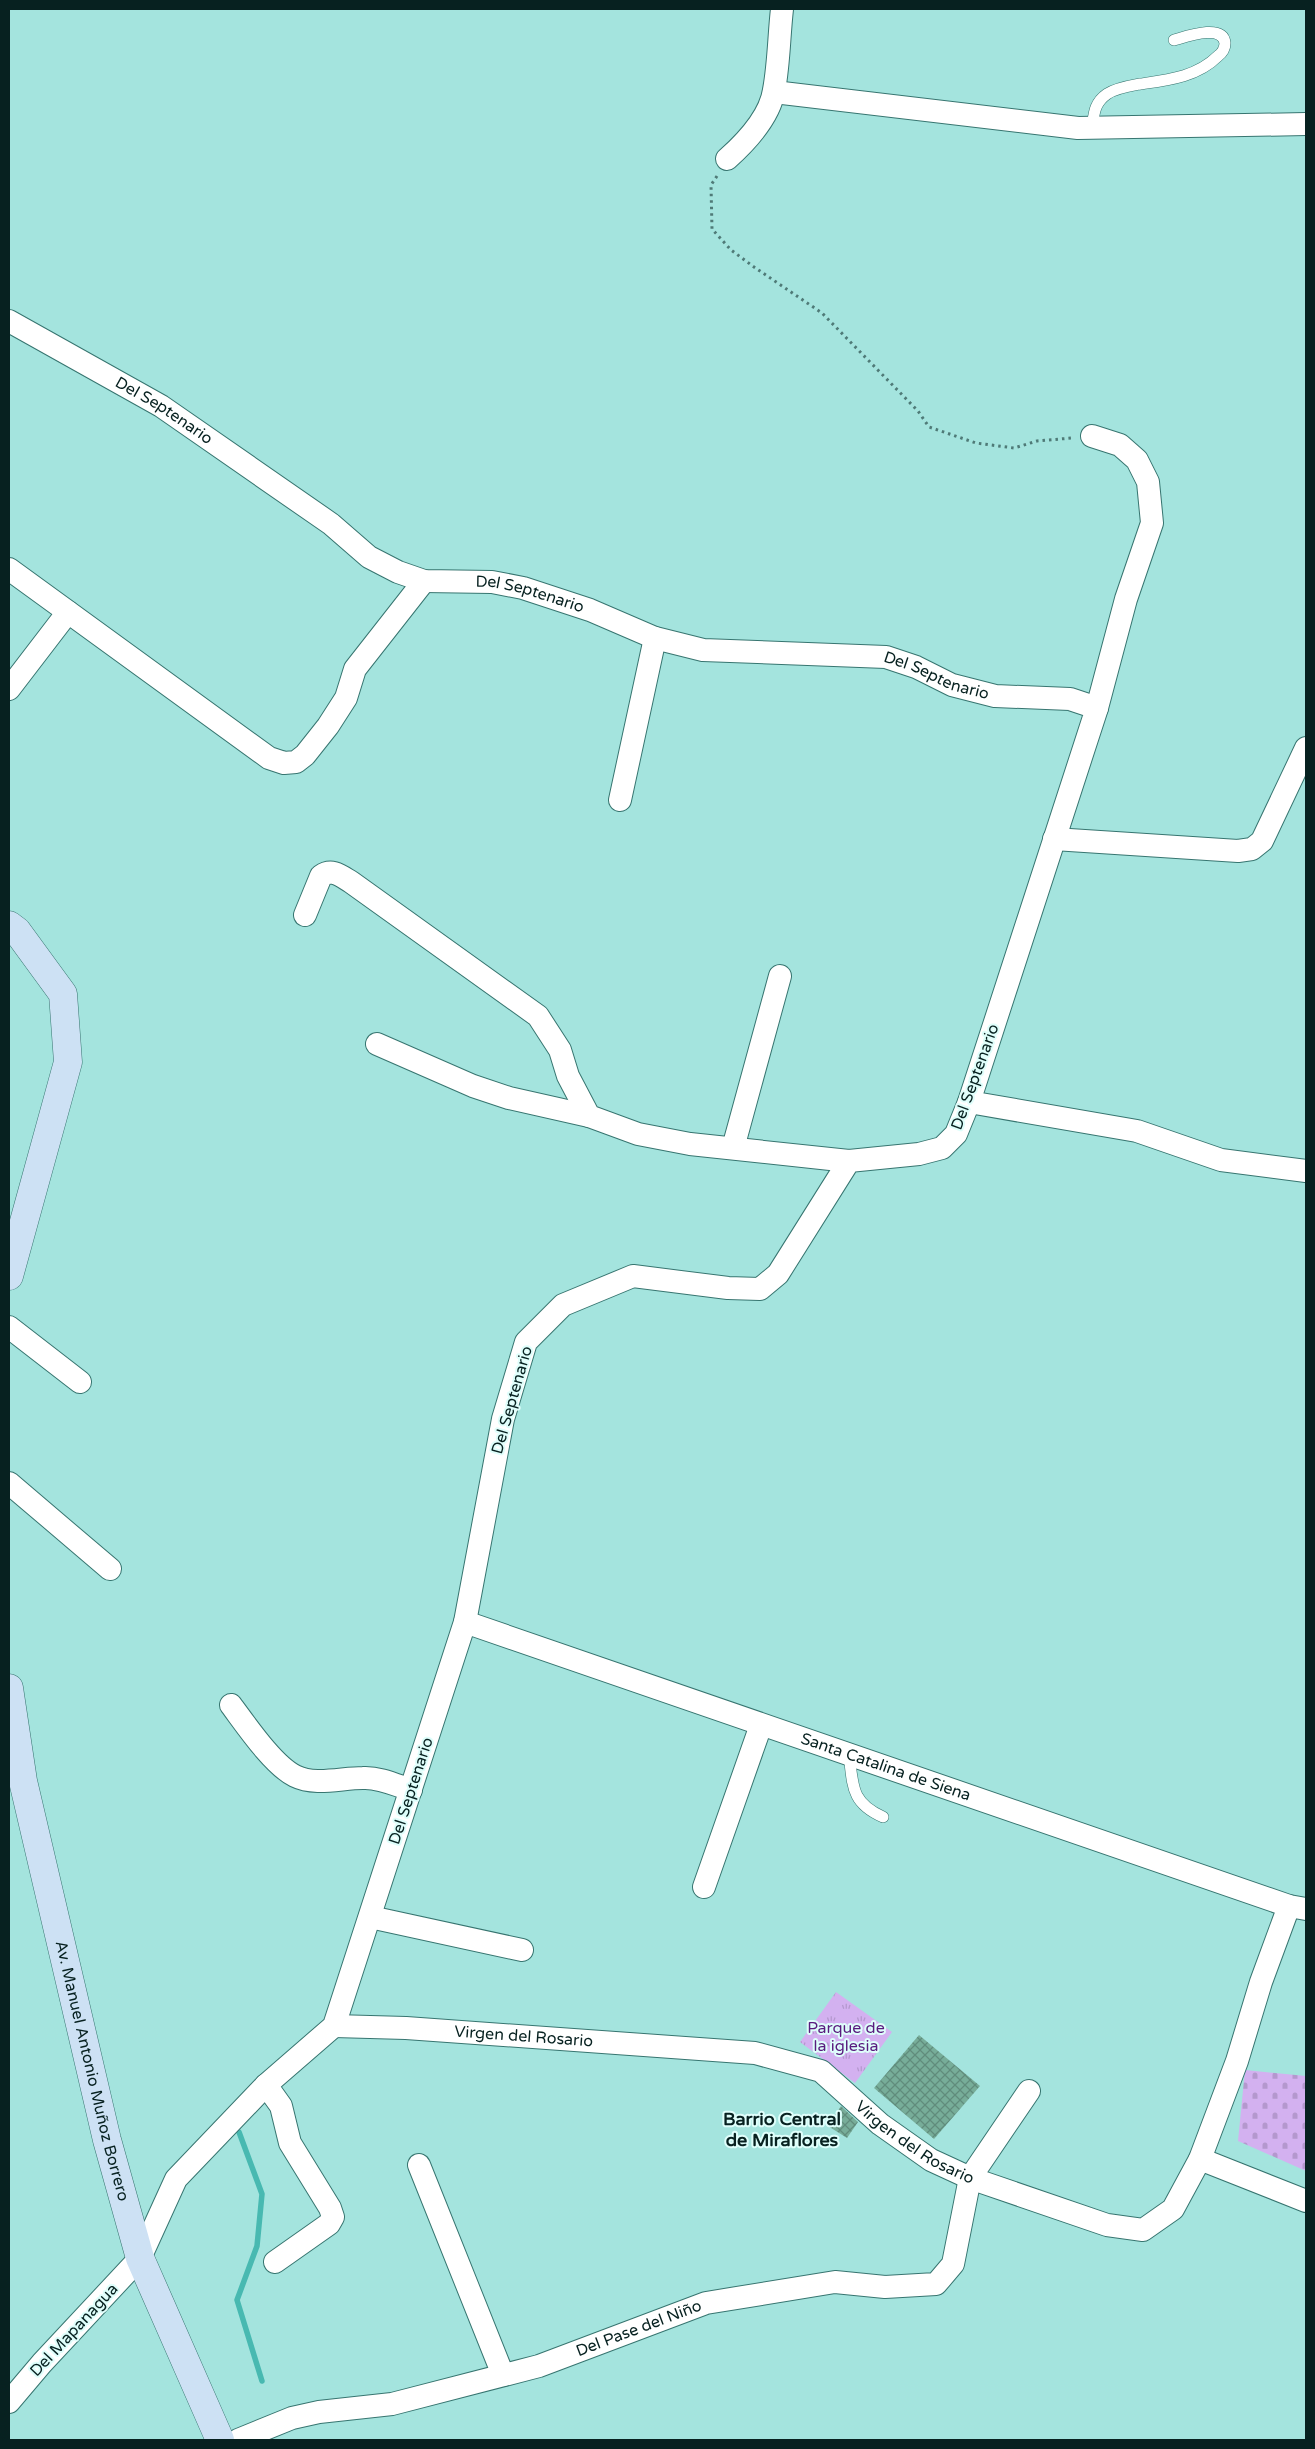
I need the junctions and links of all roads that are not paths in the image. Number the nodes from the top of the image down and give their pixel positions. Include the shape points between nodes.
1 (782, 9) edge
2 (1174, 40) dead end
3 (774, 92) junction
4 (1306, 124) edge
5 (1092, 128) junction
6 (727, 159) road end
7 (9, 321) edge
8 (1092, 436) road end
9 (9, 569) edge
10 (424, 581) junction
11 (68, 612) junction
12 (655, 638) junction
13 (9, 688) edge
14 (1097, 708) junction
15 (1306, 748) edge
16 (620, 800) dead end
17 (1054, 839) junction
18 (305, 915) dead end
19 (9, 926) edge
20 (780, 976) dead end
21 (377, 1044) dead end
22 (969, 1102) junction
23 (589, 1116) junction
24 (733, 1148) junction
25 (849, 1161) junction
26 (1306, 1171) edge
27 (9, 1276) edge
28 (9, 1327) edge
29 (80, 1382) dead end
30 (9, 1483) edge
31 (110, 1568) dead end
32 (465, 1622) junction
33 (9, 1688) edge
34 (231, 1705) dead end
35 (761, 1725) junction
36 (849, 1754) junction
37 (411, 1790) junction
38 (883, 1817) dead end
39 (704, 1887) dead end
40 (1297, 1907) edge
41 (370, 1917) junction
42 (522, 1950) dead end
43 (334, 2026) junction
44 (266, 2085) junction
45 (1030, 2091) dead end
46 (1200, 2159) junction
47 (419, 2165) dead end
48 (970, 2178) junction
49 (1306, 2201) edge
50 (140, 2258) junction
51 (275, 2262) dead end
52 (503, 2375) junction
53 (9, 2402) edge
54 (220, 2440) edge
55 (238, 2440) edge

1 - 3 street
2 - 5 lane via 1217,33 1225,44 1222,53 1212,63 1183,77 1124,87 1107,94 1095,106
3 - 5 street
3 - 6 street via 764,117
4 - 5 street
7 - 10 street, Del Septenario via 161,406 331,524 369,557
8 - 14 street via 1120,445 1137,460 1148,482 1152,524 1126,599
9 - 11 street
10 - 11 street via 355,669 346,698 328,726 296,762 284,763 269,758
10 - 12 street, Del Septenario via 492,582 523,588 590,610
11 - 13 street
12 - 14 street, Del Septenario via 703,650 886,657 916,667 952,685 995,696 1070,699
12 - 16 street
14 - 17 street, Del Septenario
15 - 17 street via 1262,842 1252,849 1238,851
17 - 22 street, Del Septenario
18 - 23 street via 321,876 326,872 333,872 351,882 538,1016 560,1050 568,1076
19 - 27 street via 18,932 62,994 68,1062
20 - 24 street
21 - 23 street via 473,1086 509,1098
22 - 25 street, Del Septenario via 956,1134 942,1148 919,1154
22 - 26 street via 1137,1131 1220,1160
23 - 24 street via 638,1134
24 - 25 street
25 - 32 street, Del Septenario via 778,1274 760,1289 633,1276 563,1305 526,1342 503,1419
28 - 29 street
30 - 31 street
32 - 35 street, Santa Catalina de Siena
32 - 37 street, Del Septenario
33 - 50 street, Av. Manuel Antonio Muñoz Borrero via 22,1781 107,2140
34 - 37 street via 272,1756 294,1776 310,1780 365,1778
35 - 36 street, Santa Catalina de Siena
35 - 39 street
36 - 38 lane via 856,1798
36 - 40 street, Santa Catalina de Siena
37 - 41 street, Del Septenario
40 - 46 street, Virgen del Rosario via 1261,1982 1237,2061
41 - 42 street
41 - 43 street, Del Septenario
43 - 44 street
43 - 48 street, Virgen del Rosario via 406,2028 755,2053 821,2071 880,2124 931,2160
44 - 50 street via 176,2179
44 - 51 street via 281,2106 290,2143 333,2217 329,2224
45 - 48 street
46 - 48 street, Virgen del Rosario via 1173,2209 1143,2230 1107,2225
46 - 49 street
47 - 52 street
48 - 52 street, Del Pase del Niño via 954,2264 936,2284 885,2287 835,2282 706,2303 539,2366
50 - 53 street, Del Mapanagua
50 - 54 street, Av. Manuel Antonio Muñoz Borrero
52 - 55 street, Del Pase del Niño via 392,2404 292,2418

